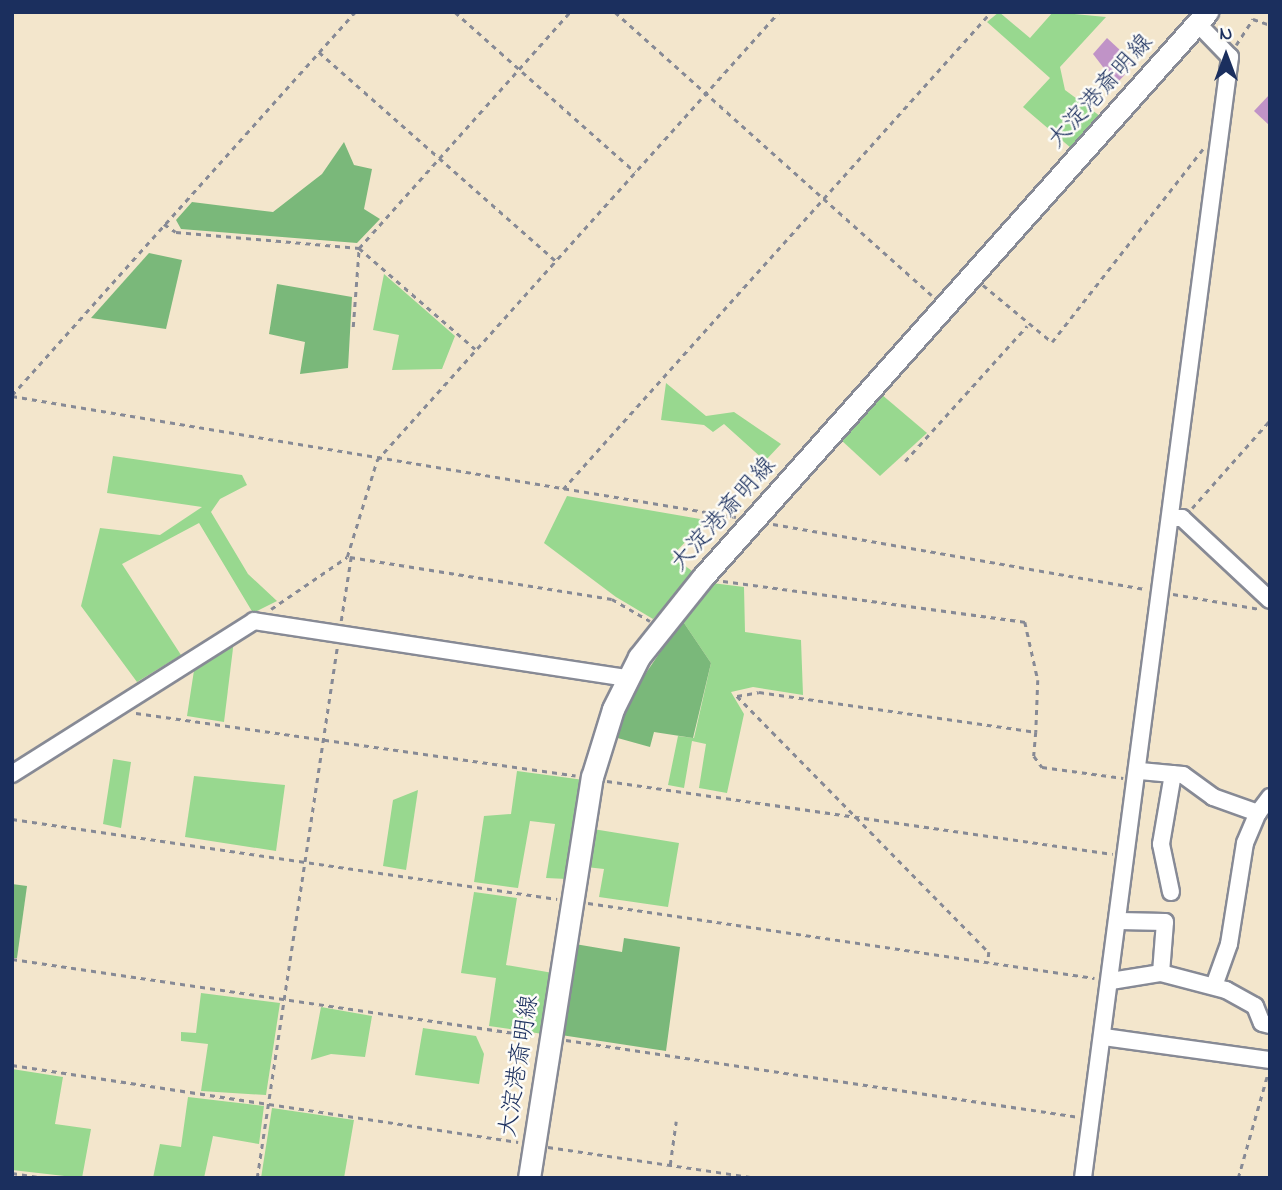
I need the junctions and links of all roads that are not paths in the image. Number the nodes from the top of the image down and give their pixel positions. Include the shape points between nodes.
1 (1202, 18) edge
2 (1178, 518) junction
3 (1270, 600) edge
4 (628, 678) junction
5 (12, 774) edge
6 (1173, 774) junction
7 (1139, 775) junction
8 (1270, 797) edge
9 (1258, 813) junction
10 (1171, 892) dead end
11 (1119, 921) junction
12 (1161, 973) junction
13 (1111, 981) junction
14 (1214, 986) junction
15 (1270, 1025) edge
16 (1104, 1037) junction
17 (1270, 1060) edge
18 (529, 1178) edge
19 (1083, 1178) edge

1 - 2 street via 1230,54
1 - 4 main road, 大淀港斎明線 via 702,578 661,627
2 - 3 street
2 - 7 street
4 - 5 street via 254,621
4 - 18 main road, 大淀港斎明線 via 592,779
6 - 7 street
6 - 9 street
6 - 10 street via 1161,844
7 - 11 street
8 - 9 street
9 - 14 street via 1245,843 1229,944
11 - 12 street via 1165,922
11 - 13 street
12 - 13 street
12 - 14 street
13 - 16 street
14 - 15 street via 1255,1006 1262,1023
16 - 17 street
16 - 19 street

